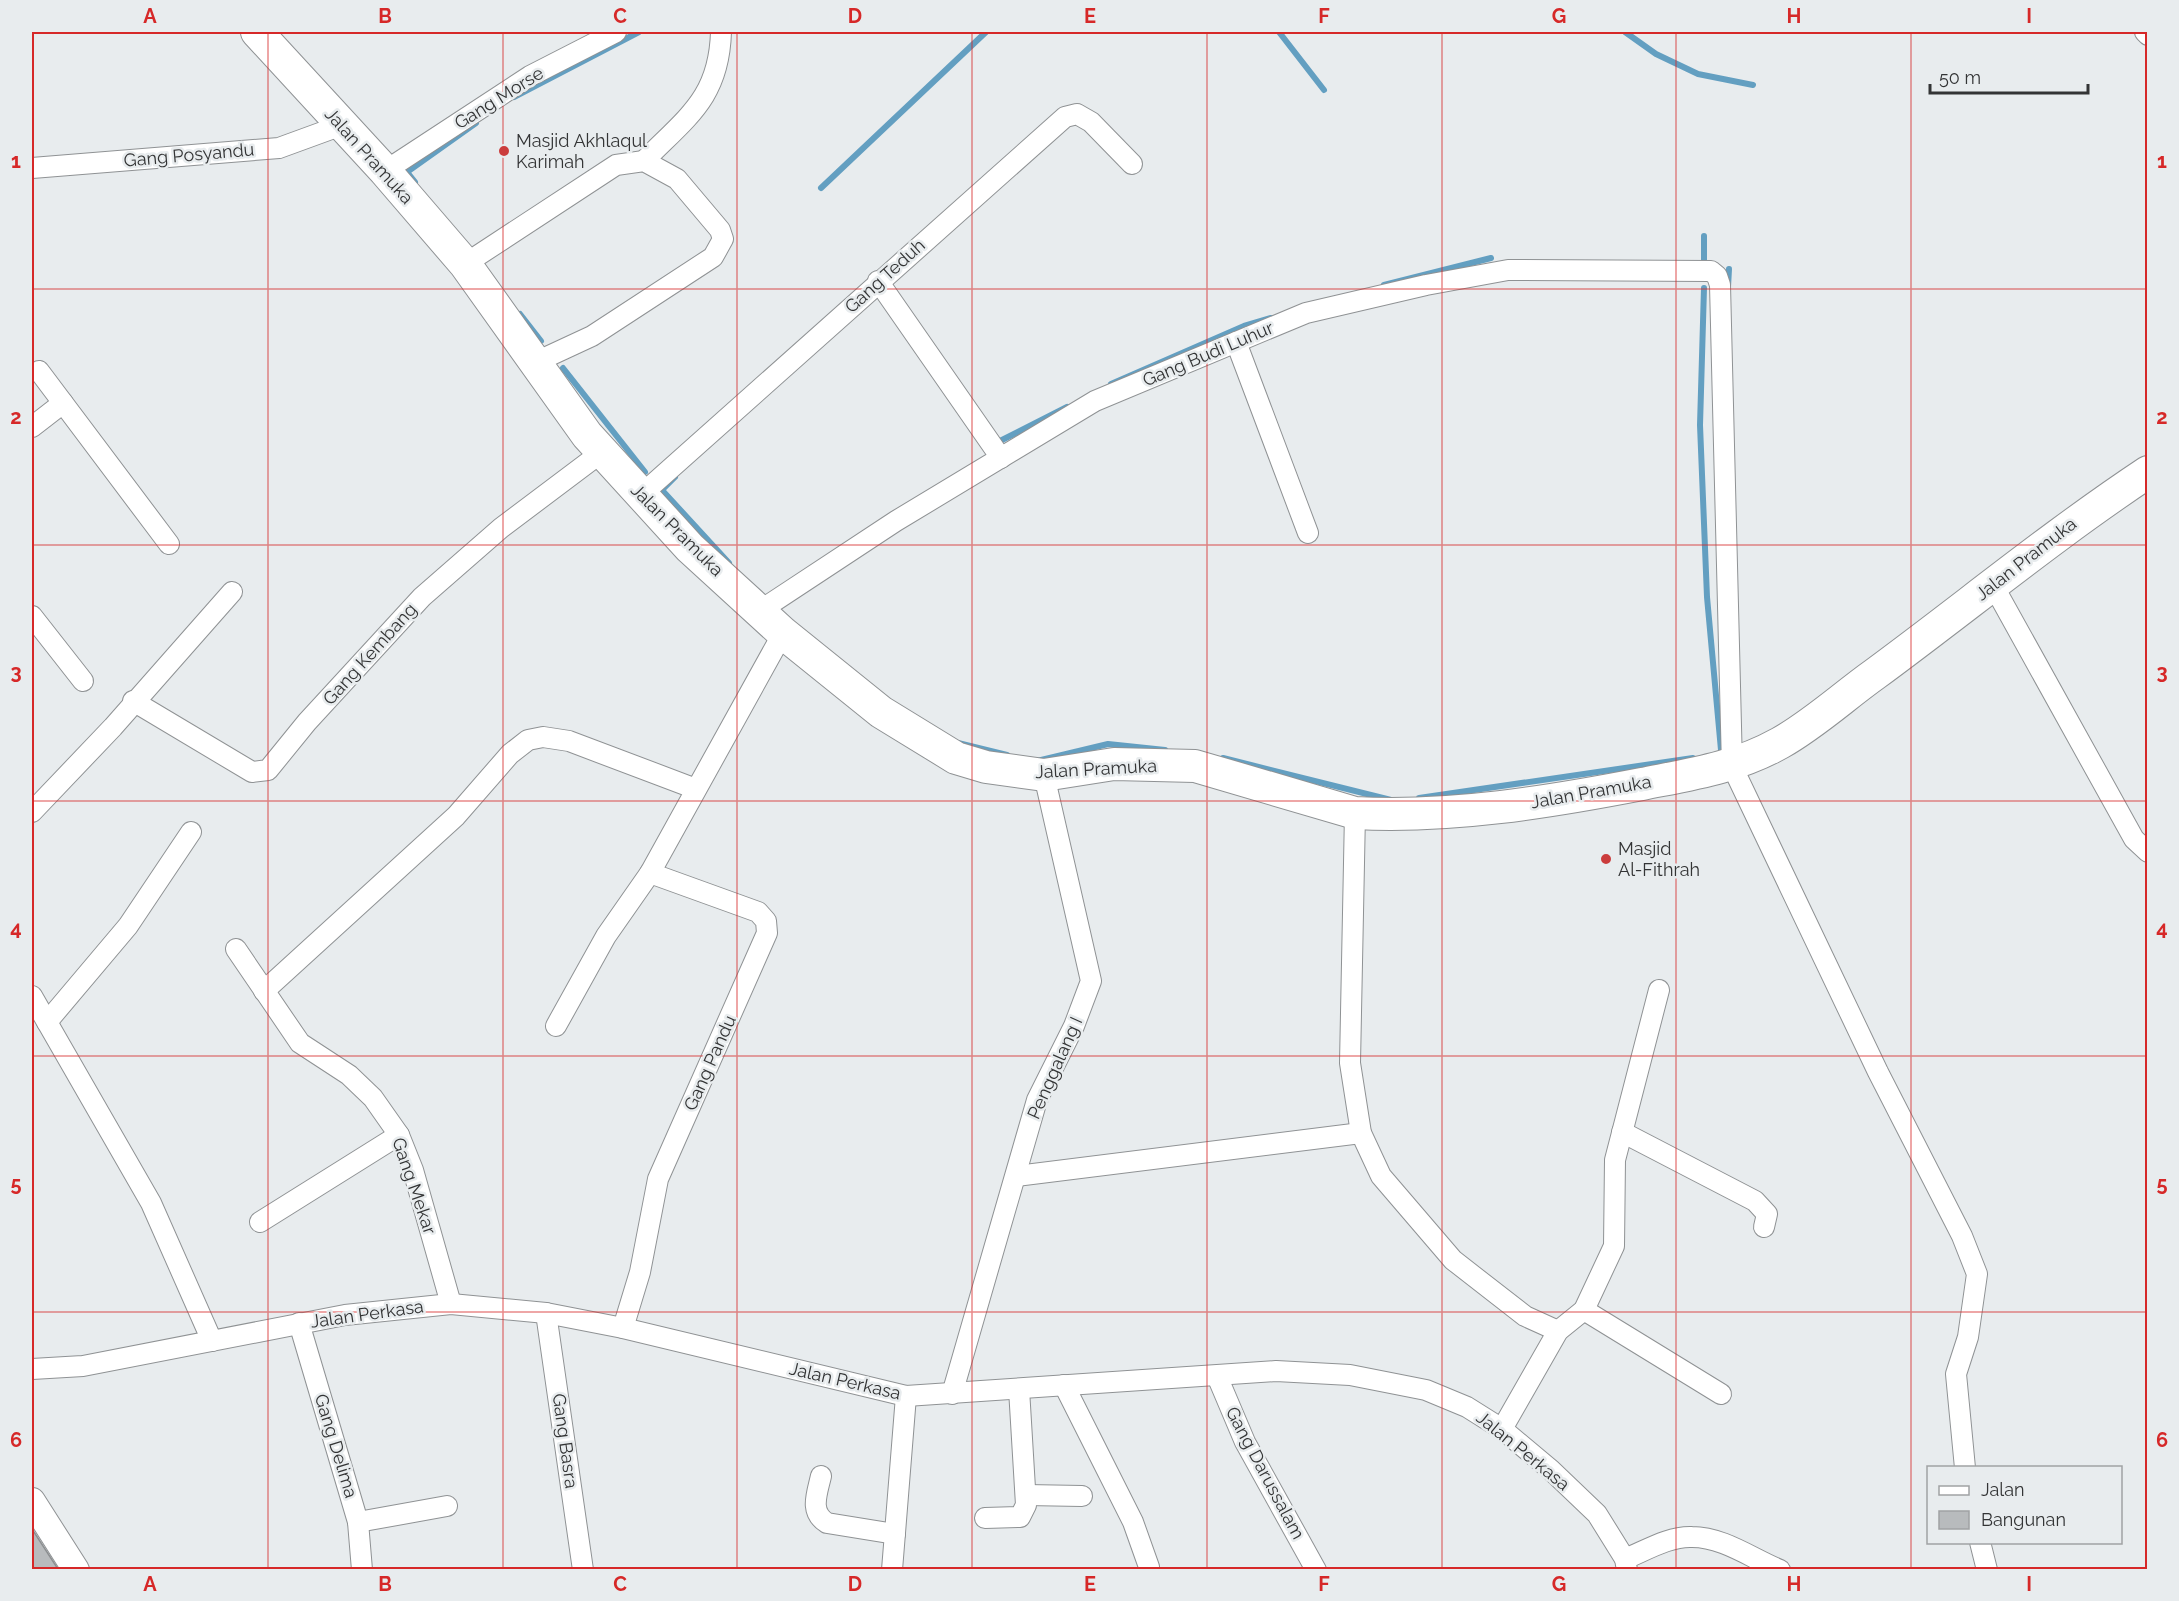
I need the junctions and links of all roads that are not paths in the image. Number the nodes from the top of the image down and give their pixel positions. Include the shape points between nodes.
1 (257, 32) edge
2 (616, 32) edge
3 (721, 32) edge
4 (342, 125) junction
5 (644, 161) junction
6 (1132, 164) dead end
7 (32, 168) edge
8 (385, 171) junction
9 (465, 264) junction
10 (878, 281) junction
11 (1236, 342) junction
12 (536, 362) junction
13 (39, 370) dead end
14 (63, 403) junction
15 (32, 427) edge
16 (602, 452) junction
17 (1001, 458) junction
18 (2148, 472) edge
19 (642, 494) junction
20 (1308, 533) dead end
21 (169, 544) dead end
22 (1993, 585) junction
23 (231, 592) dead end
24 (761, 610) junction
25 (32, 616) edge
26 (783, 633) junction
27 (83, 681) dead end
28 (133, 700) junction
29 (1732, 766) junction
30 (1044, 774) junction
31 (696, 789) junction
32 (32, 812) edge
33 (1355, 813) junction
34 (191, 832) dead end
35 (2148, 852) edge
36 (650, 873) junction
37 (236, 949) dead end
38 (1659, 990) dead end
39 (264, 991) junction
40 (32, 996) edge
41 (47, 1022) junction
42 (556, 1026) dead end
43 (1361, 1132) junction
44 (1622, 1132) junction
45 (399, 1135) junction
46 (1016, 1176) junction
47 (260, 1222) dead end
48 (1764, 1227) dead end
49 (451, 1304) junction
50 (1584, 1310) junction
51 (546, 1313) junction
52 (299, 1323) junction
53 (623, 1328) junction
54 (1558, 1331) junction
55 (212, 1341) junction
56 (32, 1369) edge
57 (1217, 1376) junction
58 (1064, 1385) junction
59 (1019, 1389) junction
60 (952, 1394) junction
61 (1721, 1394) dead end
62 (906, 1396) junction
63 (1502, 1429) junction
64 (1965, 1466) edge
65 (821, 1476) dead end
66 (1026, 1495) junction
67 (1082, 1496) dead end
68 (32, 1502) edge
69 (447, 1506) dead end
70 (985, 1518) dead end
71 (358, 1522) junction
72 (895, 1534) junction
73 (1981, 1544) edge
74 (1626, 1564) edge
75 (1149, 1567) dead end
76 (76, 1569) edge
77 (362, 1569) edge
78 (583, 1569) edge
79 (892, 1569) edge
80 (1316, 1569) edge
81 (1780, 1569) edge
82 (1987, 1569) edge

1 - 4 main road, Jalan Pramuka
2 - 8 street, Gang Morse via 530,76
3 - 5 street via 720,57 705,98
4 - 7 street, Gang Posyandu via 279,148
4 - 8 main road, Jalan Pramuka
5 - 9 street via 616,165
5 - 12 street via 677,179 720,230 721,247 713,257 591,336
6 - 10 street, Gang Teduh via 1091,122 1077,114 1065,117
8 - 9 main road, Jalan Pramuka
9 - 12 main road, Jalan Pramuka
10 - 17 street
10 - 19 street, Gang Teduh
11 - 17 street, Gang Budi Luhur via 1095,401
11 - 20 street
11 - 29 street, Gang Budi Luhur via 1306,313 1508,270 1711,271 1717,276
12 - 16 main road, Jalan Pramuka
13 - 14 street
14 - 15 street
14 - 21 street
16 - 19 main road, Jalan Pramuka
16 - 28 street, Gang Kembang via 501,528 422,597 307,722 268,771 252,772
17 - 24 street, Gang Budi Luhur
18 - 22 main road, Jalan Pramuka via 2074,521
19 - 24 main road, Jalan Pramuka via 690,548
22 - 29 main road, Jalan Pramuka via 1782,742
22 - 35 street via 2134,839
23 - 28 street
24 - 26 main road, Jalan Pramuka
25 - 27 street
26 - 30 main road, Jalan Pramuka via 881,712 956,758 1008,772
26 - 31 street
28 - 32 street via 113,727
29 - 33 main road, Jalan Pramuka via 1493,808
29 - 64 street via 1977,1274 1968,1337 1956,1374
30 - 33 main road, Jalan Pramuka via 1114,764 1194,766
30 - 46 street, Penggalang I via 1091,981 1074,1026 1037,1100
31 - 36 street
31 - 39 street via 568,741 543,737 528,740 510,754 456,816
33 - 43 street via 1350,1063
34 - 41 street via 128,926
36 - 42 street via 606,936
36 - 53 street, Gang Pandu via 758,912 766,921 768,933 658,1179 640,1272
37 - 39 street, Gang Mekar
38 - 44 street
39 - 45 street, Gang Mekar via 300,1043 349,1075 373,1098
40 - 41 street
41 - 55 street via 152,1203
43 - 46 street
43 - 54 street via 1381,1176 1453,1260 1525,1316
44 - 48 street via 1755,1201 1767,1214
44 - 50 street via 1615,1160 1614,1246
45 - 47 street
45 - 49 street, Gang Mekar via 413,1170
46 - 60 street, Penggalang I
49 - 51 street, Jalan Perkasa
49 - 52 street, Jalan Perkasa
50 - 54 street
50 - 61 street
51 - 53 street, Jalan Perkasa
51 - 78 street, Gang Basra
52 - 55 street, Jalan Perkasa
52 - 71 street, Gang Delima
53 - 62 street, Jalan Perkasa
54 - 63 street
55 - 56 street, Jalan Perkasa via 83,1365
57 - 58 street, Jalan Perkasa
57 - 63 street, Jalan Perkasa via 1276,1371 1350,1375 1426,1390 1467,1407
57 - 80 street, Gang Darussalam via 1245,1442
58 - 59 street, Jalan Perkasa
58 - 75 street via 1133,1522
59 - 60 street, Jalan Perkasa
59 - 66 street
60 - 62 street, Jalan Perkasa
62 - 72 street
63 - 74 street, Jalan Perkasa via 1597,1514
65 - 72 street via 815,1508 818,1518 827,1523
66 - 67 street
66 - 70 street via 1020,1517
68 - 76 street
69 - 71 street
71 - 77 street, Gang Delima
72 - 79 street
73 - 82 street
74 - 81 street via 1665,1542 1690,1536 1717,1540

